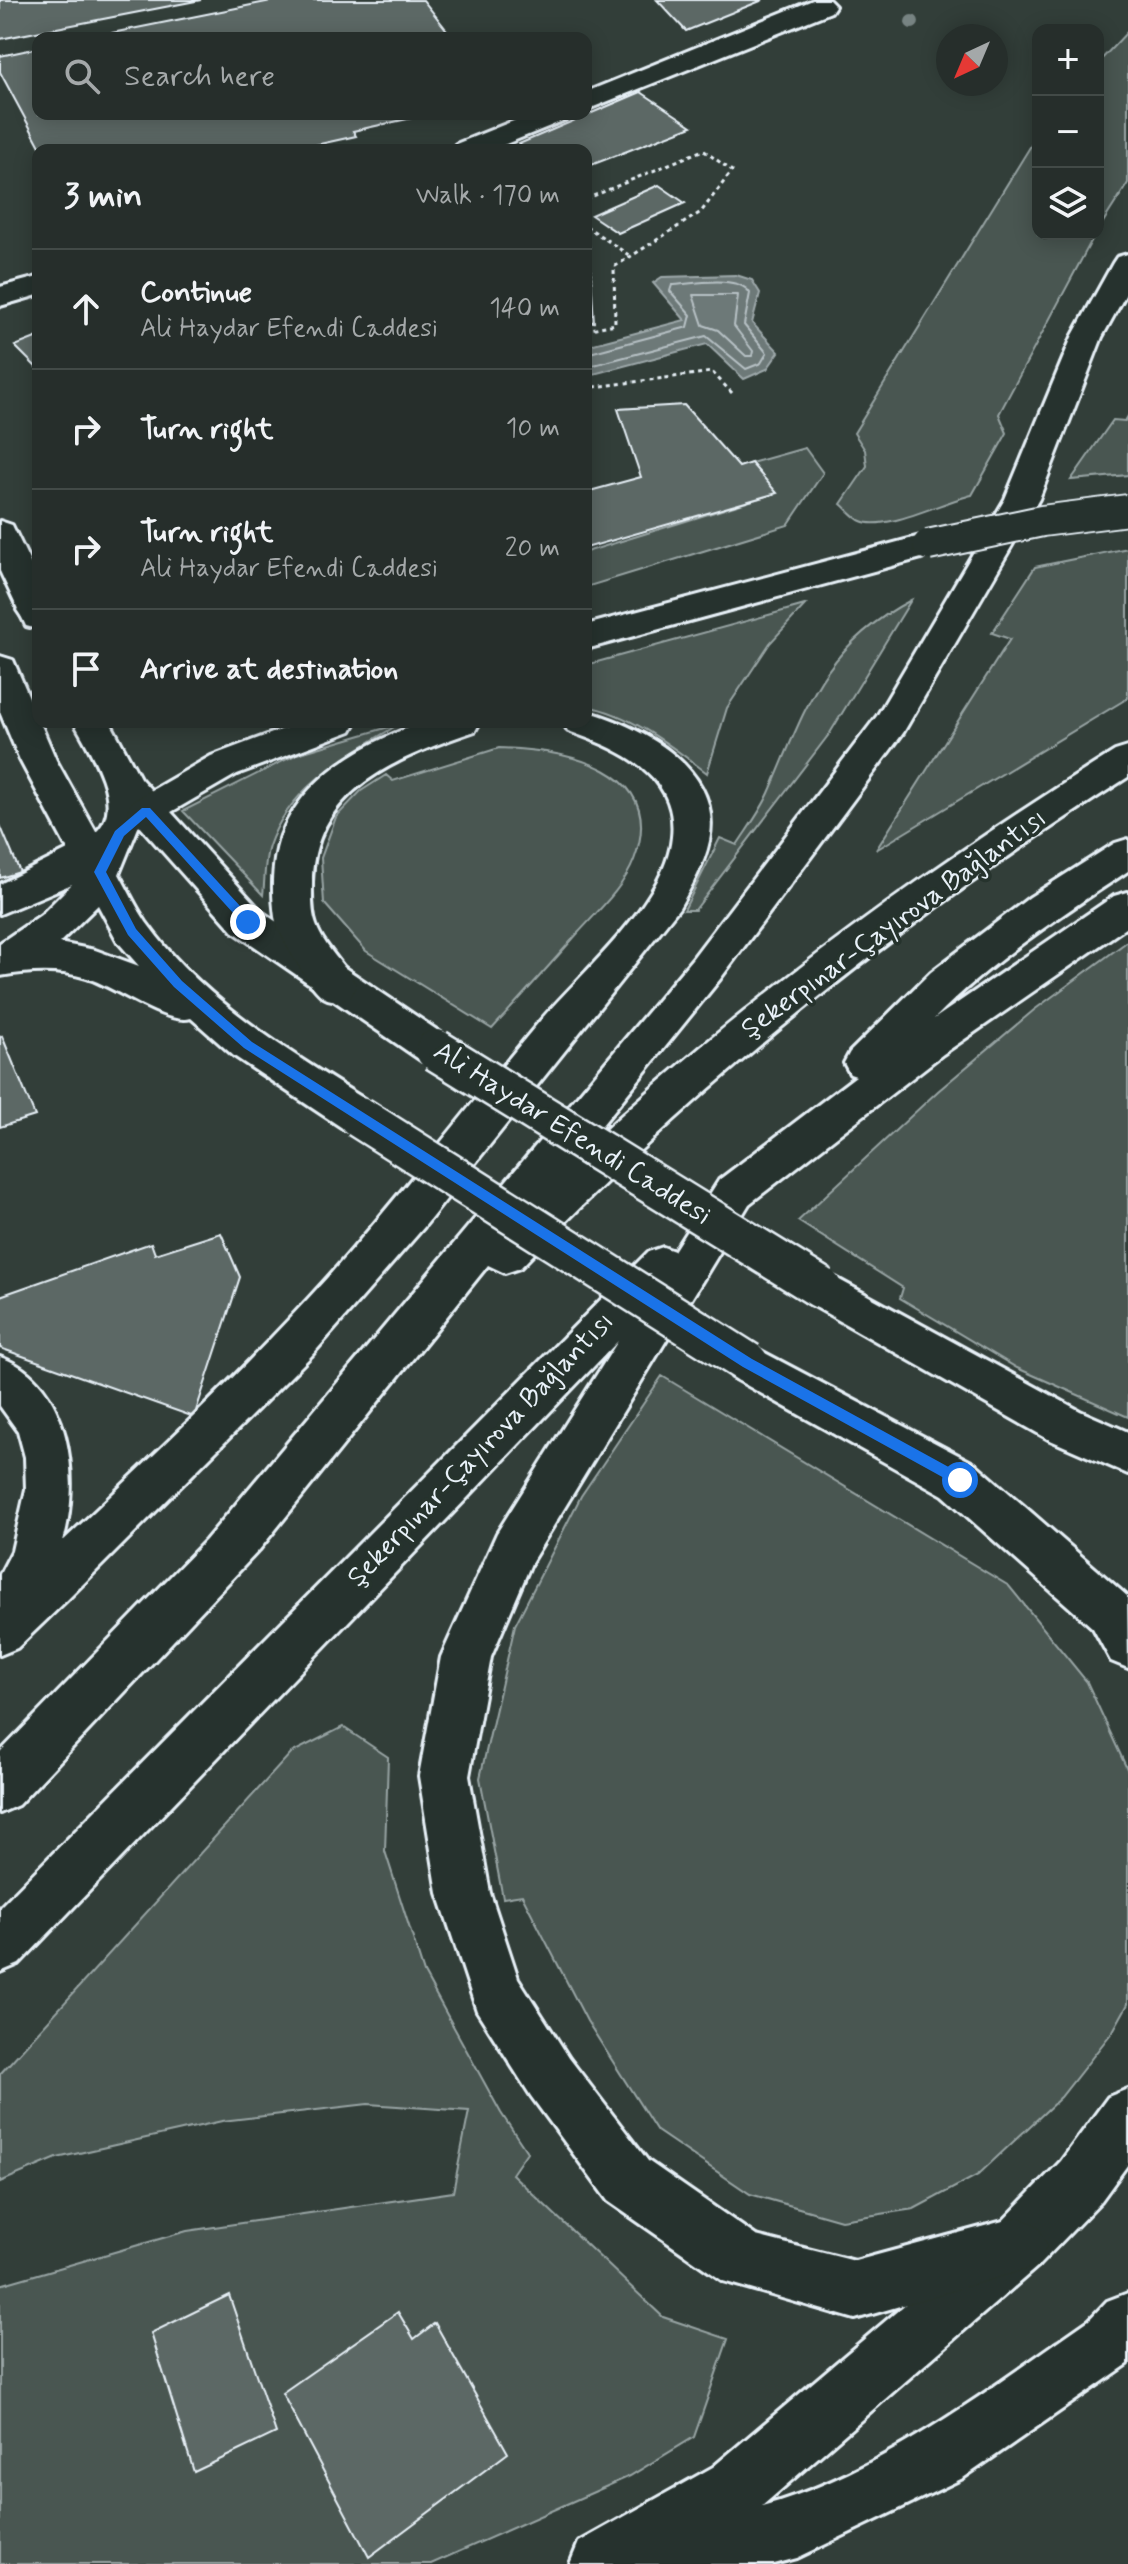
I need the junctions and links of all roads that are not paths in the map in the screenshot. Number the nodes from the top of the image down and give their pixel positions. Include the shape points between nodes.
1 (822, 6) dead end
2 (592, 100) edge
3 (540, 120) edge
4 (481, 144) edge
5 (1128, 263) edge
6 (32, 288) edge
7 (0, 297) edge
8 (1128, 326) edge
9 (1022, 499) junction
10 (1128, 510) edge
11 (0, 532) edge
12 (32, 603) edge
13 (592, 635) edge
14 (0, 668) edge
15 (592, 726) edge
16 (93, 728) edge
17 (322, 728) edge
18 (444, 728) edge
19 (38, 760) junction
20 (1128, 760) edge
21 (117, 832) junction
22 (1128, 853) edge
23 (0, 894) edge
24 (0, 900) edge
25 (1128, 906) edge
26 (2, 960) edge
27 (337, 986) junction
28 (248, 1045) junction
29 (734, 1192) junction
30 (0, 1376) edge
31 (1128, 1454) edge
32 (222, 1556) junction
33 (0, 1615) edge
34 (0, 1632) edge
35 (1128, 1645) edge
36 (0, 1788) edge
37 (0, 1945) edge
38 (1128, 2117) edge
39 (1018, 2246) junction
40 (1128, 2322) edge
41 (601, 2564) edge
42 (661, 2564) edge

1 - 2 main road
3 - 4 main road
5 - 9 main road via 1087,337
6 - 7 main road
8 - 9 main road
9 - 32 main road via 890,724 733,932
10 - 13 main road, bridge via 928,545
11 - 12 main road
14 - 19 main road, Ali Haydar Efendi Caddesi
15 - 34 main road via 646,750 673,776 691,812 687,858 661,909 386,1241 207,1433
16 - 21 main road, Ali Haydar Efendi Caddesi
17 - 21 main road via 224,765
18 - 27 main road via 337,780 303,823 290,872 296,925
19 - 21 main road, Ali Haydar Efendi Caddesi
19 - 23 main road via 50,802 52,839 36,866
20 - 32 main road, Şekerpınar-Çayırova Bağlantısı via 1036,816 806,981 664,1100 518,1241
21 - 24 main road
21 - 26 main road via 67,918
21 - 27 main road, Ali Haydar Efendi Caddesi
21 - 28 main road, Ali Haydar Efendi Caddesi via 132,932 178,984
22 - 29 main road, Şekerpınar-Çayırova Bağlantısı via 1044,907 945,983
25 - 29 main road via 929,1043
26 - 28 main road via 53,956 113,969
27 - 31 main road, Ali Haydar Efendi Caddesi, bridge via 821,1288 1064,1425
28 - 35 main road, Ali Haydar Efendi Caddesi, bridge via 748,1363 960,1480 1110,1612
29 - 37 main road, Şekerpınar-Çayırova Bağlantısı
29 - 39 main road via 514,1548 466,1657 444,1776 464,1893 496,1992 550,2077 628,2181 743,2261 855,2290
30 - 33 main road via 25,1403 43,1439 51,1475 39,1548 20,1589
32 - 36 main road, Şekerpınar-Çayırova Bağlantısı
38 - 39 main road via 1081,2181
39 - 41 main road via 735,2489
40 - 42 main road via 1110,2341 942,2457 797,2527

